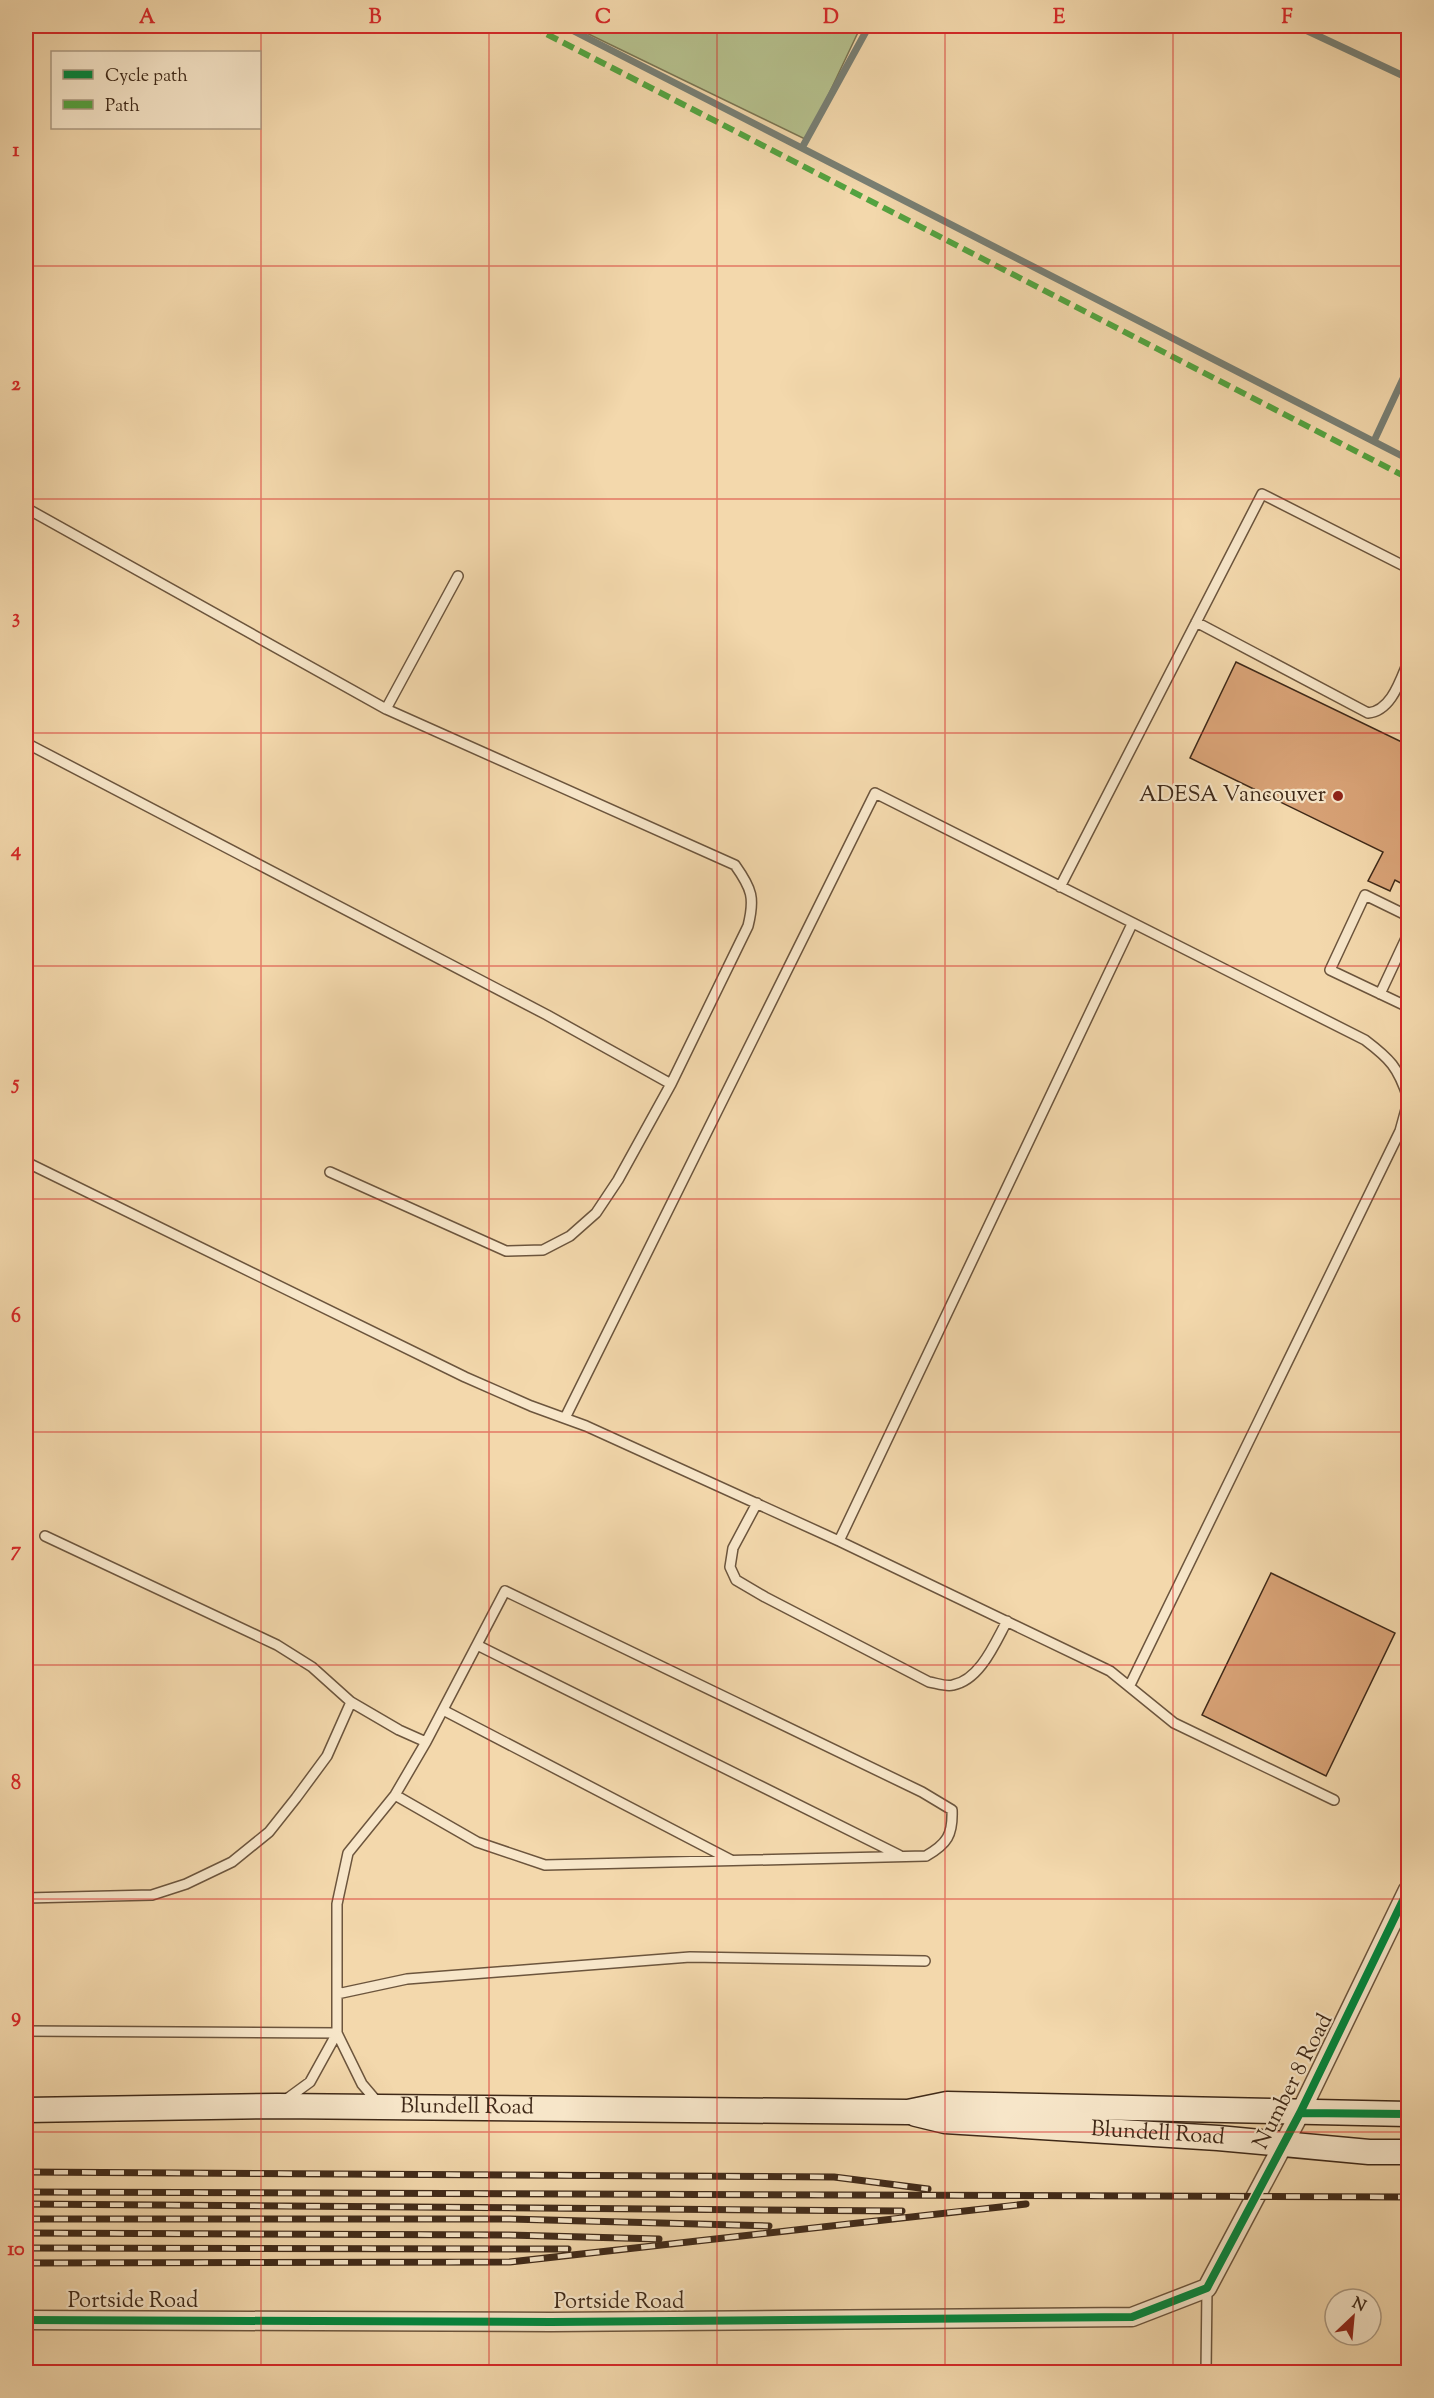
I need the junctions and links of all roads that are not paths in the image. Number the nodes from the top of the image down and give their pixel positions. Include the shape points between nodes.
1 (26, 508) edge
2 (1408, 568) edge
3 (458, 576) dead end
4 (1196, 622) junction
5 (1408, 662) edge
6 (386, 710) junction
7 (26, 743) edge
8 (1060, 887) junction
9 (1408, 916) edge
10 (1132, 924) junction
11 (1408, 934) edge
12 (1380, 994) junction
13 (1408, 1008) edge
14 (671, 1084) junction
15 (1408, 1100) edge
16 (26, 1162) edge
17 (330, 1172) dead end
18 (565, 1418) junction
19 (757, 1503) junction
20 (45, 1536) dead end
21 (839, 1541) junction
22 (1007, 1622) junction
23 (477, 1645) junction
24 (1130, 1685) junction
25 (351, 1702) junction
26 (443, 1710) junction
27 (426, 1742) junction
28 (395, 1795) junction
29 (1334, 1800) dead end
30 (901, 1856) junction
31 (732, 1860) junction
32 (1408, 1890) edge
33 (26, 1898) edge
34 (925, 1962) dead end
35 (337, 1994) junction
36 (26, 2031) edge
37 (337, 2033) junction
38 (277, 2106) junction
39 (382, 2108) junction
40 (26, 2110) edge
41 (908, 2112) junction
42 (1300, 2113) junction
43 (1408, 2114) edge
44 (1283, 2145) junction
45 (1408, 2152) edge
46 (1207, 2288) junction
47 (26, 2320) edge
48 (1206, 2373) edge

1 - 6 lane
2 - 4 lane via 1262,494
3 - 6 lane
4 - 5 lane via 1368,713 1384,707
4 - 8 lane
6 - 14 lane via 735,865 747,881 754,904 748,926
7 - 14 lane
8 - 10 lane
8 - 18 lane via 875,793
9 - 12 lane via 1365,895 1330,970
10 - 15 lane via 1365,1040 1400,1073
10 - 21 lane
11 - 12 lane
12 - 13 lane
14 - 17 lane via 596,1213 570,1236 543,1250 506,1251
15 - 24 lane via 1400,1131
16 - 18 lane via 465,1377
18 - 19 lane
19 - 21 lane
19 - 22 lane via 733,1548 730,1567 736,1580 929,1682 952,1686 968,1678 985,1659
20 - 25 lane via 277,1645 312,1667
21 - 22 lane
22 - 24 lane via 1110,1671
23 - 26 lane
23 - 30 lane
23 - 30 lane via 505,1591 952,1810 953,1826 943,1846 926,1856
24 - 29 lane via 1174,1723
25 - 27 lane
25 - 33 lane via 327,1756 296,1798 269,1832 232,1862 152,1895
26 - 27 lane
26 - 31 lane
27 - 28 lane
28 - 31 lane via 477,1842 545,1865
28 - 35 lane via 348,1853 337,1904
30 - 31 lane
32 - 42 street, Number 8 Road
34 - 35 lane via 690,1957 407,1979
35 - 37 lane
36 - 37 lane
37 - 38 lane via 310,2082
37 - 39 lane via 362,2084
38 - 39 main road, Blundell Road
38 - 40 main road, Blundell Road
39 - 41 main road, Blundell Road
41 - 42 main road, Blundell Road via 946,2104
41 - 44 main road, Blundell Road via 945,2121
42 - 43 main road, Blundell Road
42 - 44 street, Number 8 Road
44 - 45 main road, Blundell Road
44 - 46 street, Number 8 Road
46 - 47 street, Portside Road via 1132,2317 551,2322
46 - 48 lane

